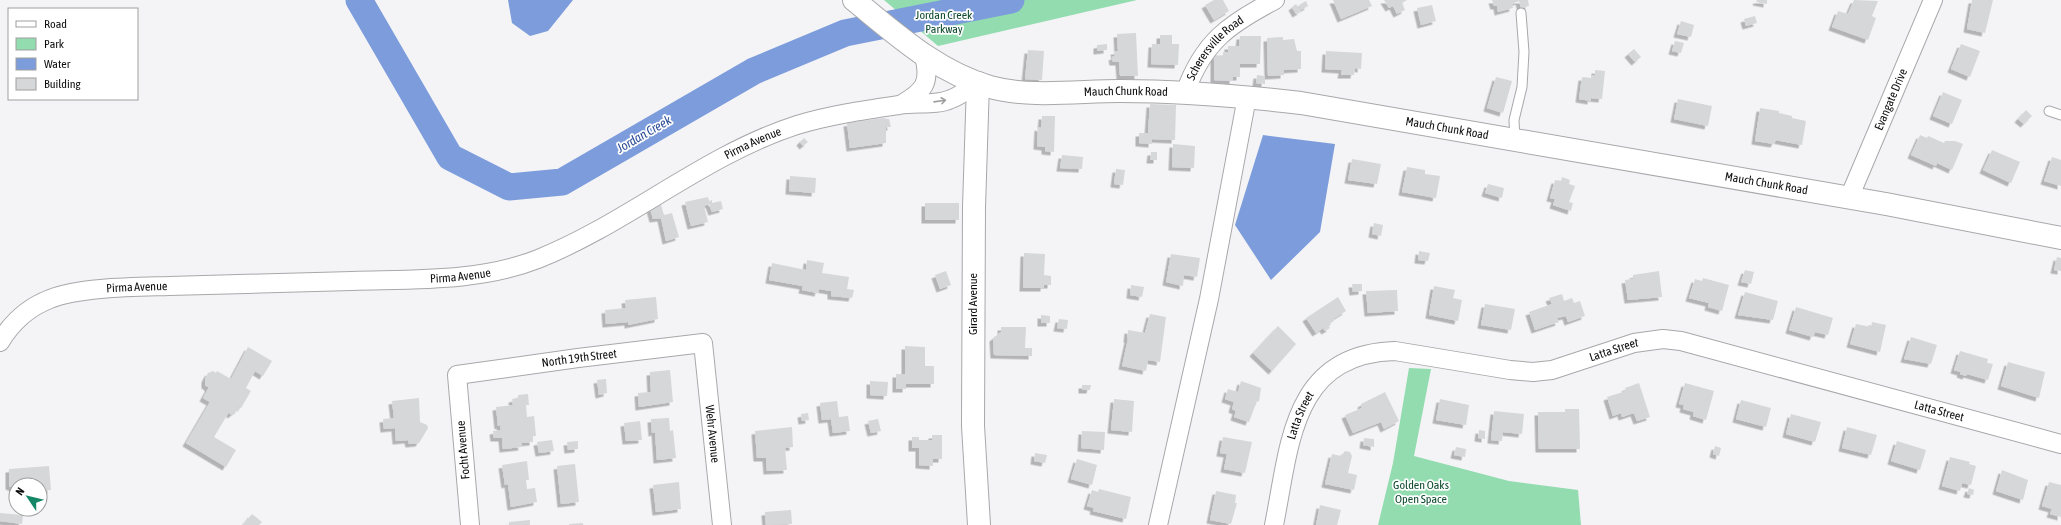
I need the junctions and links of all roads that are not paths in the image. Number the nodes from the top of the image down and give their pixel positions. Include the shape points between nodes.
1 (854, 0) edge
2 (1275, 0) edge
3 (1933, 0) edge
4 (1521, 13) dead end
5 (924, 56) junction
6 (978, 83) junction
7 (1185, 93) junction
8 (1247, 97) junction
9 (902, 104) junction
10 (2048, 112) dead end
11 (2061, 114) edge
12 (1515, 140) junction
13 (1849, 198) junction
14 (2061, 238) edge
15 (0, 342) edge
16 (703, 343) joint
17 (457, 376) joint
18 (2061, 444) edge
19 (470, 525) edge
20 (722, 525) edge
21 (979, 525) edge
22 (1158, 525) edge
23 (1274, 525) edge

1 - 5 main road, Mauch Chunk Road
2 - 7 street, Scherersville Road via 1241,18 1212,44 1198,63
3 - 13 street, Evangate Drive
4 - 12 lane via 1524,52 1522,87 1514,120
5 - 6 main road, Mauch Chunk Road
5 - 9 street, Pirma Avenue via 927,80 916,96
6 - 7 main road, Mauch Chunk Road via 1023,92
9 -> 6 street, Pirma Avenue via 950,100
6 - 21 main road, Girard Avenue via 974,207 973,426
7 - 8 main road, Mauch Chunk Road
8 - 12 main road, Mauch Chunk Road via 1301,103
8 - 22 street via 1209,299
9 - 15 street, Pirma Avenue via 836,115 797,125 760,139 673,185 571,244 536,260 510,268 475,274 402,280 146,286 64,294 33,307 12,326
10 - 11 lane
12 - 13 main road, Mauch Chunk Road
13 - 14 main road, Mauch Chunk Road
16 - 17 street, North 19th Street
16 - 20 street, Wehr Avenue
17 - 19 street, Focht Avenue
18 - 23 street, Latta Street via 1682,341 1663,339 1634,343 1552,370 1533,372 1395,351 1379,352 1344,362 1323,377 1304,401 1295,423

